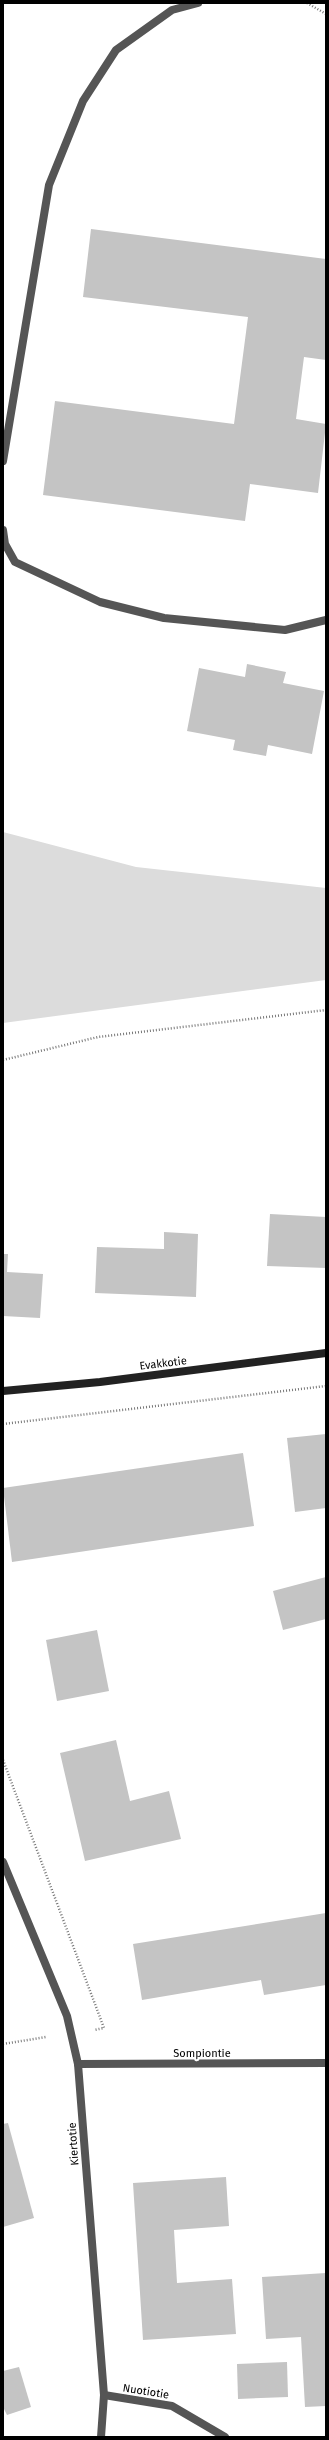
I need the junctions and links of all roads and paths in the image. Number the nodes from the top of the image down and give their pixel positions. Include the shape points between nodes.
1 (198, 3) edge
2 (306, 3) edge
3 (326, 14) edge
4 (3, 461) edge
5 (3, 530) edge
6 (326, 620) edge
7 (326, 1010) edge
8 (3, 1060) edge
9 (326, 1353) edge
10 (326, 1386) edge
11 (3, 1391) edge
12 (3, 1424) edge
13 (3, 1760) edge
14 (3, 1862) edge
15 (104, 2028) dead end
16 (326, 2063) edge
17 (78, 2064) junction
18 (104, 2395) junction
19 (101, 2437) edge
20 (225, 2437) edge

1 - 4 street via 172,10 116,50 83,101 49,185
2 - 3 path
5 - 6 street via 5,544 15,562 100,602 164,618 285,630
7 - 8 path via 98,1037
9 - 11 street, Evakkotie via 100,1382
10 - 12 path
13 - 15 path
14 - 17 street, Kiertotie via 67,2016
16 - 17 street, Sompiontie
17 - 18 street, Kiertotie
18 - 19 street, Kiertotie
18 - 20 street, Nuotiotie via 172,2406

